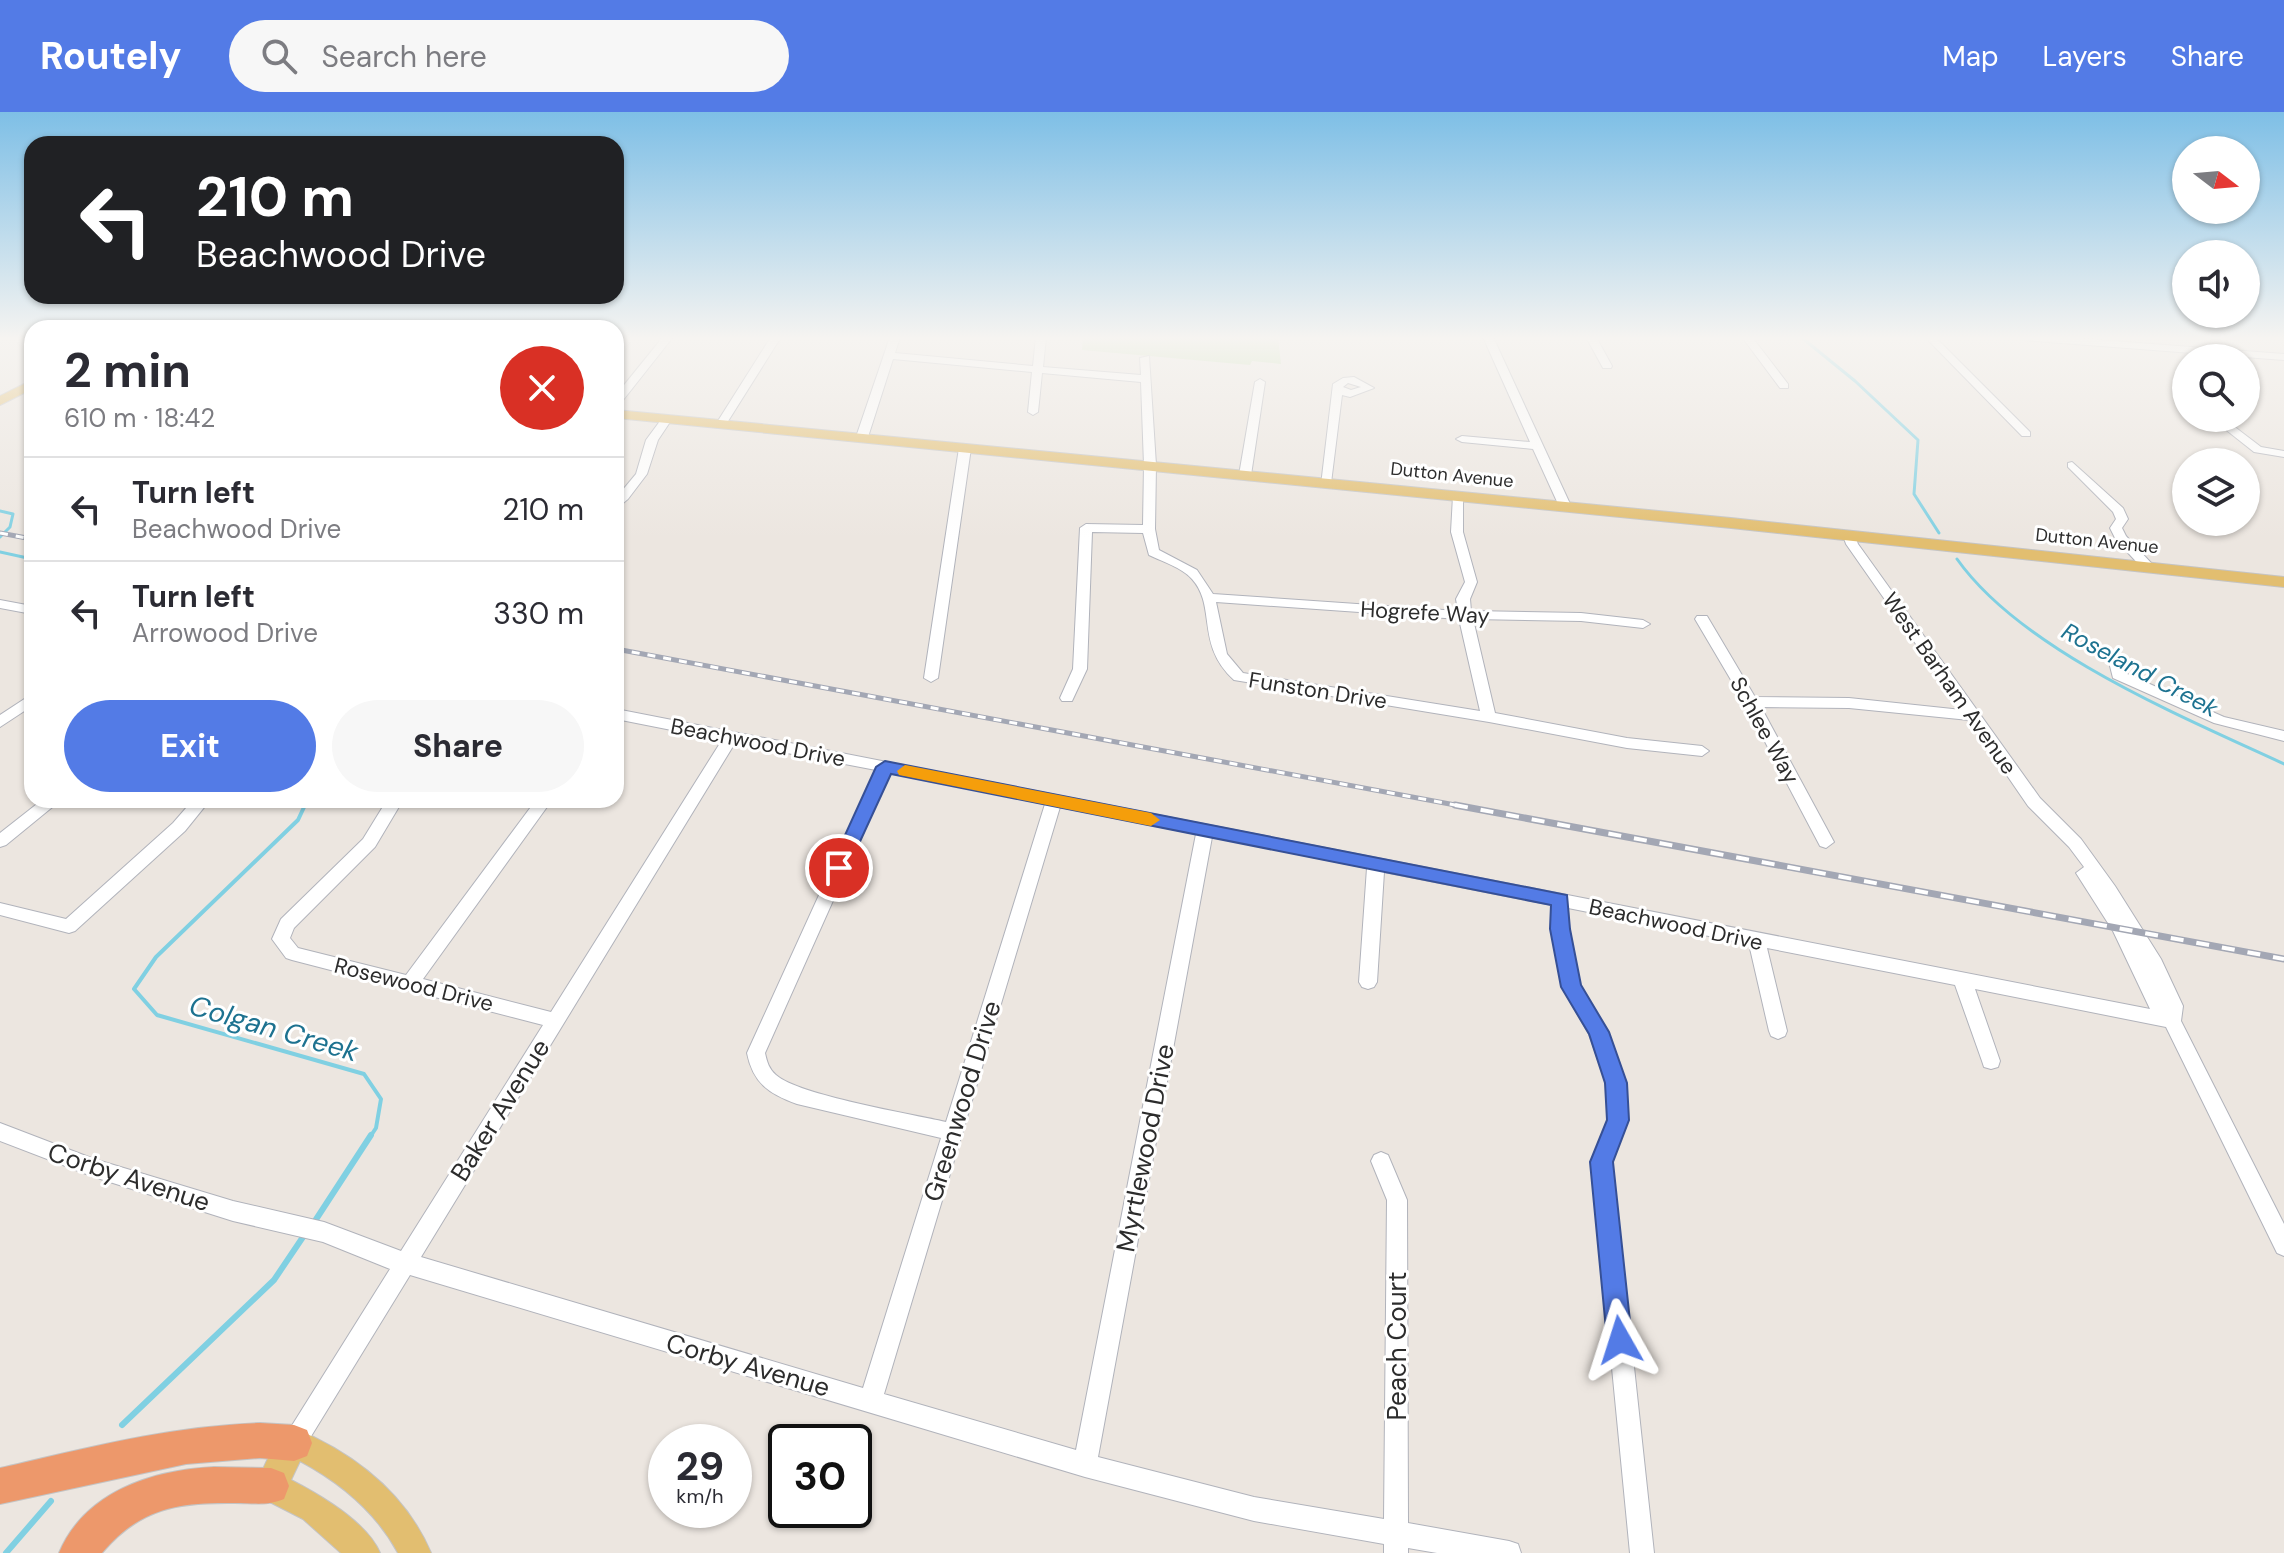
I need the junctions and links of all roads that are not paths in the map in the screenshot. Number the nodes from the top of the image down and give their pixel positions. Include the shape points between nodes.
1 (733, 404) edge
2 (873, 404) edge
3 (1034, 404) edge
4 (1146, 404) edge
5 (1256, 404) edge
6 (1336, 404) edge
7 (1519, 404) edge
8 (1997, 404) edge
9 (1033, 412) dead end
10 (624, 415) edge
11 (667, 419) junction
12 (721, 424) junction
13 (2234, 432) edge
14 (2026, 434) dead end
15 (862, 437) junction
16 (1462, 439) dead end
17 (1538, 446) junction
18 (965, 448) junction
19 (2284, 454) edge
20 (1150, 465) junction
21 (2072, 465) dead end
22 (1245, 475) junction
23 (624, 483) edge
24 (1325, 483) junction
25 (632, 484) junction
26 (624, 494) edge
27 (1459, 496) junction
28 (1565, 506) junction
29 (1149, 529) junction
30 (1849, 535) junction
31 (2149, 568) junction
32 (2284, 582) edge
33 (1207, 597) junction
34 (0, 604) edge
35 (24, 608) edge
36 (1465, 615) junction
37 (1702, 619) dead end
38 (1643, 624) dead end
39 (2116, 662) dead end
40 (931, 678) dead end
41 (1067, 698) dead end
42 (1751, 702) junction
43 (24, 705) edge
44 (624, 716) edge
45 (1973, 716) junction
46 (1489, 717) junction
47 (0, 722) edge
48 (732, 736) junction
49 (2284, 736) edge
50 (1702, 751) dead end
51 (885, 767) junction
52 (1054, 801) junction
53 (43, 808) edge
54 (195, 808) edge
55 (390, 808) edge
56 (538, 808) edge
57 (1205, 830) junction
58 (0, 841) edge
59 (1826, 842) dead end
60 (1376, 864) junction
61 (1560, 900) junction
62 (0, 909) edge
63 (1757, 941) junction
64 (1368, 982) dead end
65 (1963, 982) junction
66 (410, 983) junction
67 (555, 1020) junction
68 (2172, 1021) junction
69 (1778, 1031) dead end
70 (1991, 1061) dead end
71 (0, 1132) edge
72 (952, 1132) junction
73 (1381, 1161) dead end
74 (2284, 1246) edge
75 (406, 1263) junction
76 (870, 1401) junction
77 (294, 1443) junction
78 (1085, 1465) junction
79 (0, 1486) edge
80 (271, 1486) junction
81 (1396, 1543) edge
82 (78, 1553) edge
83 (364, 1553) edge
84 (415, 1553) edge
85 (1509, 1553) edge
86 (1642, 1553) edge

1 - 12 street
2 - 15 street
3 - 9 street
4 - 20 street
5 - 22 street
6 - 24 street
7 - 17 street
8 - 14 street
10 - 11 main road, Dutton Avenue
11 - 12 main road, Dutton Avenue
11 - 25 street via 652,435 646,466
12 - 15 main road, Dutton Avenue
13 - 19 street via 2258,450
15 - 18 main road, Dutton Avenue
16 - 17 street
17 - 28 street
18 - 20 main road, Dutton Avenue
18 - 40 street
20 - 22 main road, Dutton Avenue
20 - 29 street
21 - 31 street via 2119,511 2120,537
22 - 24 main road, Dutton Avenue
23 - 25 street
24 - 27 main road, Dutton Avenue
25 - 26 street
27 - 28 main road, Dutton Avenue
27 - 36 street via 1457,532 1471,582 1463,599
28 - 30 main road, Dutton Avenue
29 - 33 street via 1153,552 1196,577
29 - 41 street via 1086,528 1080,669
30 - 31 main road, Dutton Avenue
30 - 45 street, West Barham Avenue
31 - 32 main road, Dutton Avenue
33 - 36 street, Hogrefe Way
33 - 46 street, Funston Drive via 1217,652 1239,677
34 - 35 street
36 - 38 street, Hogrefe Way
36 - 46 street
37 - 42 street, Schlee Way
39 - 49 street via 2118,675 2218,722
42 - 45 street via 1849,703
42 - 59 street, Schlee Way
43 - 47 street
44 - 48 street, Beachwood Drive
45 - 68 street, West Barham Avenue via 2057,828 2143,958 2155,1002
46 - 50 street, Funston Drive
48 - 51 street, Beachwood Drive
48 - 67 street, Baker Avenue
51 - 52 street, Beachwood Drive
51 - 72 street via 756,1053 760,1072 776,1088
52 - 57 street, Beachwood Drive
52 - 72 street, Greenwood Drive
53 - 58 street
54 - 62 street via 69,926
55 - 66 street, Rosewood Drive via 369,843 287,924 281,939 292,953
56 - 66 street
57 - 60 street, Beachwood Drive
57 - 78 street, Myrtlewood Drive
60 - 61 street, Beachwood Drive
60 - 64 street
61 - 63 street, Beachwood Drive
61 - 86 street via 1571,987 1598,1032 1616,1083 1618,1120 1602,1162
63 - 65 street, Beachwood Drive
63 - 69 street
65 - 68 street, Beachwood Drive
65 - 70 street
66 - 67 street, Rosewood Drive
67 - 75 street, Baker Avenue
68 - 74 street, West Barham Avenue
71 - 75 street, Corby Avenue via 108,1173 233,1211 291,1222
72 - 76 street, Greenwood Drive
73 - 81 street, Peach Court via 1397,1200
75 - 76 street, Corby Avenue
75 - 77 street, Baker Avenue
76 - 78 street, Corby Avenue
77 - 79 highway via 268,1439 199,1445
77 - 80 main road, Baker Avenue
77 - 84 main road via 325,1456 368,1487
78 - 81 street, Corby Avenue
80 - 82 highway via 183,1488 143,1499 106,1521
80 - 83 main road via 314,1508
81 - 85 street, Corby Avenue

